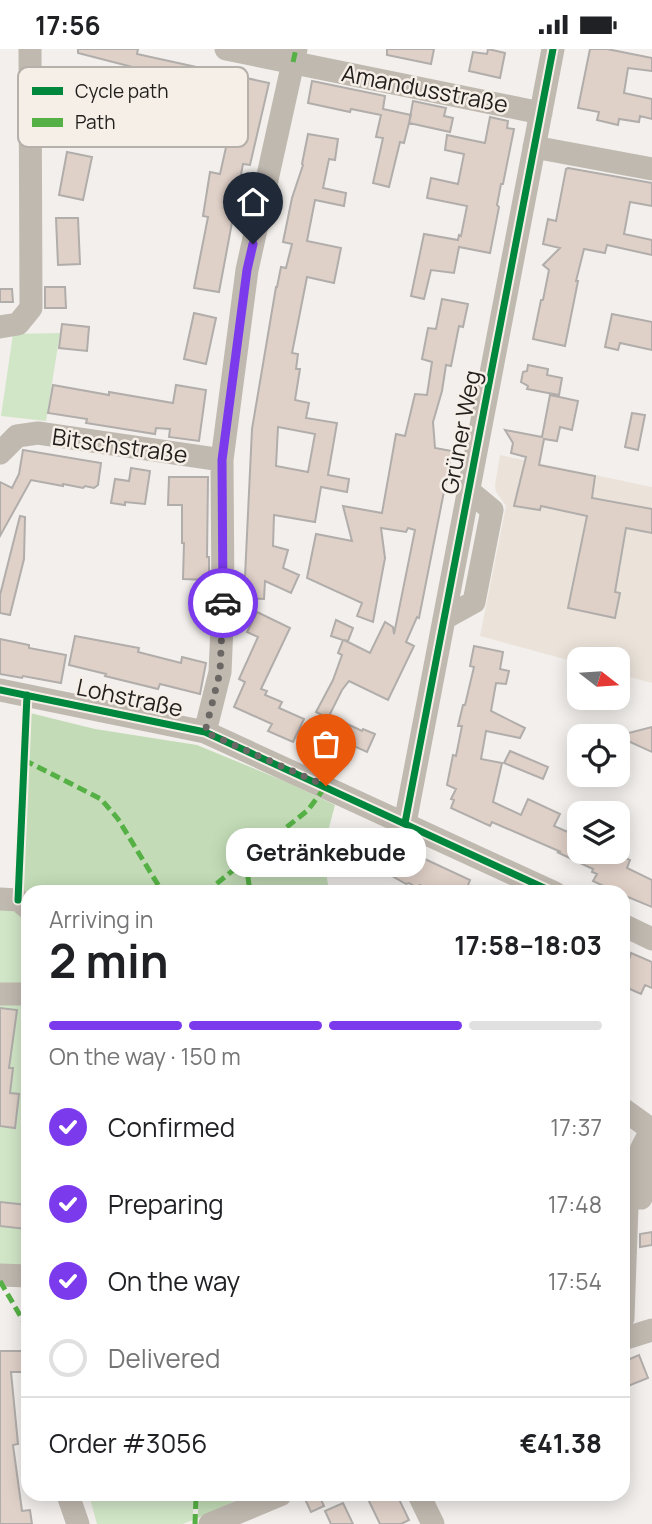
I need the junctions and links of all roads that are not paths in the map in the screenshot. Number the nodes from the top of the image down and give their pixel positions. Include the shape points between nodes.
1 (30, 49) edge
2 (226, 49) edge
3 (553, 49) edge
4 (294, 56) edge
5 (30, 67) edge
6 (541, 113) junction
7 (30, 147) edge
8 (534, 147) junction
9 (652, 169) edge
10 (0, 327) edge
11 (0, 453) edge
12 (222, 460) junction
13 (0, 690) edge
14 (205, 732) junction
15 (405, 823) junction
16 (520, 885) edge
17 (0, 899) edge
18 (21, 902) edge
19 (630, 928) edge
20 (652, 939) edge
21 (0, 994) edge
22 (21, 994) edge
23 (630, 1114) edge
24 (651, 1130) edge
25 (641, 1225) dead end
26 (0, 1275) edge
27 (21, 1276) edge
28 (652, 1330) edge
29 (630, 1337) edge
30 (70, 1501) edge
31 (265, 1501) edge
32 (422, 1501) edge
33 (78, 1524) edge
34 (210, 1524) edge
35 (433, 1524) edge

1 - 5 street
2 - 4 street, Amandusstraße
3 - 6 street, Grüner Weg
4 - 6 street, Amandusstraße
4 - 12 street via 247,270
6 - 8 street, Grüner Weg
7 - 10 street via 31,308 19,324
8 - 9 street
8 - 15 street, Grüner Weg
11 - 12 street, Bitschstraße via 17,436 38,433
12 - 14 street via 220,672
13 - 14 street, Lohstraße
14 - 15 street, Lohstraße
15 - 16 street, Lohstraße
17 - 18 street
19 - 20 street
21 - 22 street
23 - 24 street
24 - 25 street via 641,1150
26 - 27 street
28 - 29 street
30 - 33 street
31 - 34 street
32 - 35 street

